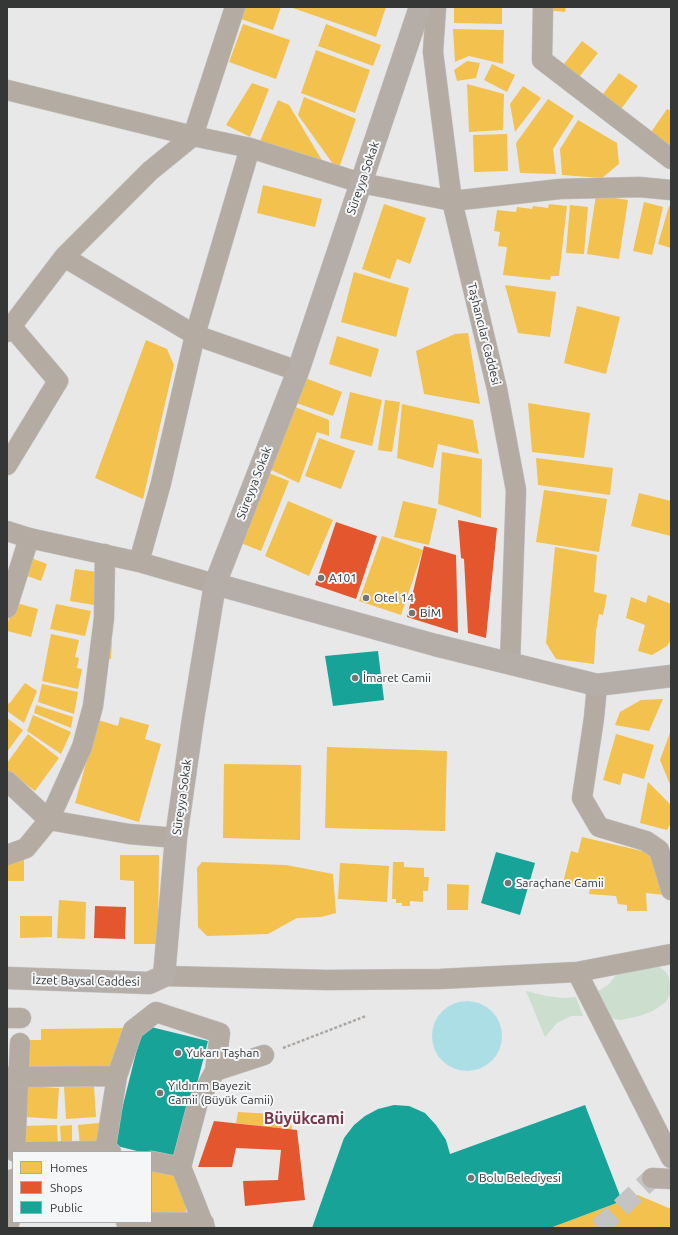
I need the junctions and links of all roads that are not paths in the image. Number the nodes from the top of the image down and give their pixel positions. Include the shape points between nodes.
1 (235, 7) edge
2 (420, 7) edge
3 (436, 7) edge
4 (543, 7) edge
5 (7, 90) edge
6 (193, 136) junction
7 (250, 148) junction
8 (671, 159) edge
9 (361, 184) junction
10 (671, 190) edge
11 (452, 201) junction
12 (64, 257) junction
13 (9, 330) edge
14 (195, 335) junction
15 (298, 371) junction
16 (7, 465) edge
17 (7, 531) edge
18 (29, 538) junction
19 (104, 554) junction
20 (139, 562) junction
21 (215, 584) junction
22 (7, 608) edge
23 (510, 663) junction
24 (671, 676) edge
25 (597, 685) junction
26 (7, 781) edge
27 (49, 820) junction
28 (176, 838) junction
29 (7, 855) edge
30 (671, 890) edge
31 (671, 954) edge
32 (578, 972) junction
33 (164, 976) junction
34 (7, 978) edge
35 (20, 1043) dead end
36 (264, 1055) road end
37 (215, 1071) junction
38 (117, 1076) junction
39 (13, 1077) edge
40 (14, 1151) edge
41 (107, 1151) edge
42 (671, 1158) edge
43 (152, 1161) edge
44 (181, 1167) junction
45 (12, 1192) edge
46 (10, 1219) edge
47 (146, 1223) edge
48 (205, 1226) edge

1 - 6 street
2 - 9 main road, Süreyya Sokak
3 - 11 street, Taşhancılar Caddesi via 433,52
4 - 8 street via 542,60
5 - 6 street
6 - 7 street
6 - 12 street via 150,171
7 - 9 street
7 - 14 street
9 - 11 street
9 - 15 main road, Süreyya Sokak
10 - 11 street via 639,187 560,189
11 - 23 street, Taşhancılar Caddesi via 497,389 516,490
12 - 13 street
12 - 14 street
13 - 16 street via 58,381
14 - 15 street
14 - 20 street via 161,483
15 - 21 main road, Süreyya Sokak
17 - 18 street
18 - 19 street
18 - 22 street
19 - 20 street
19 - 27 street via 104,618 93,706 82,747
20 - 21 street
21 - 23 main road via 435,645
21 - 28 main road, Süreyya Sokak
23 - 25 main road
24 - 25 main road
25 - 30 street via 582,798 599,827 646,841 659,850
26 - 27 street
27 - 28 street via 128,834
27 - 29 street via 26,848
28 - 33 main road, Süreyya Sokak
31 - 32 street
32 - 33 street via 440,979 327,980
32 - 42 street
33 - 34 main road, İzzet Baysal Caddesi via 149,983
35 - 39 street
36 - 37 street
37 - 38 street via 220,1034 156,1012 133,1030
37 - 44 street via 198,1102
38 - 39 street
38 - 41 street
39 - 40 street
43 - 44 street
44 - 48 street
45 - 46 street
47 - 48 street

